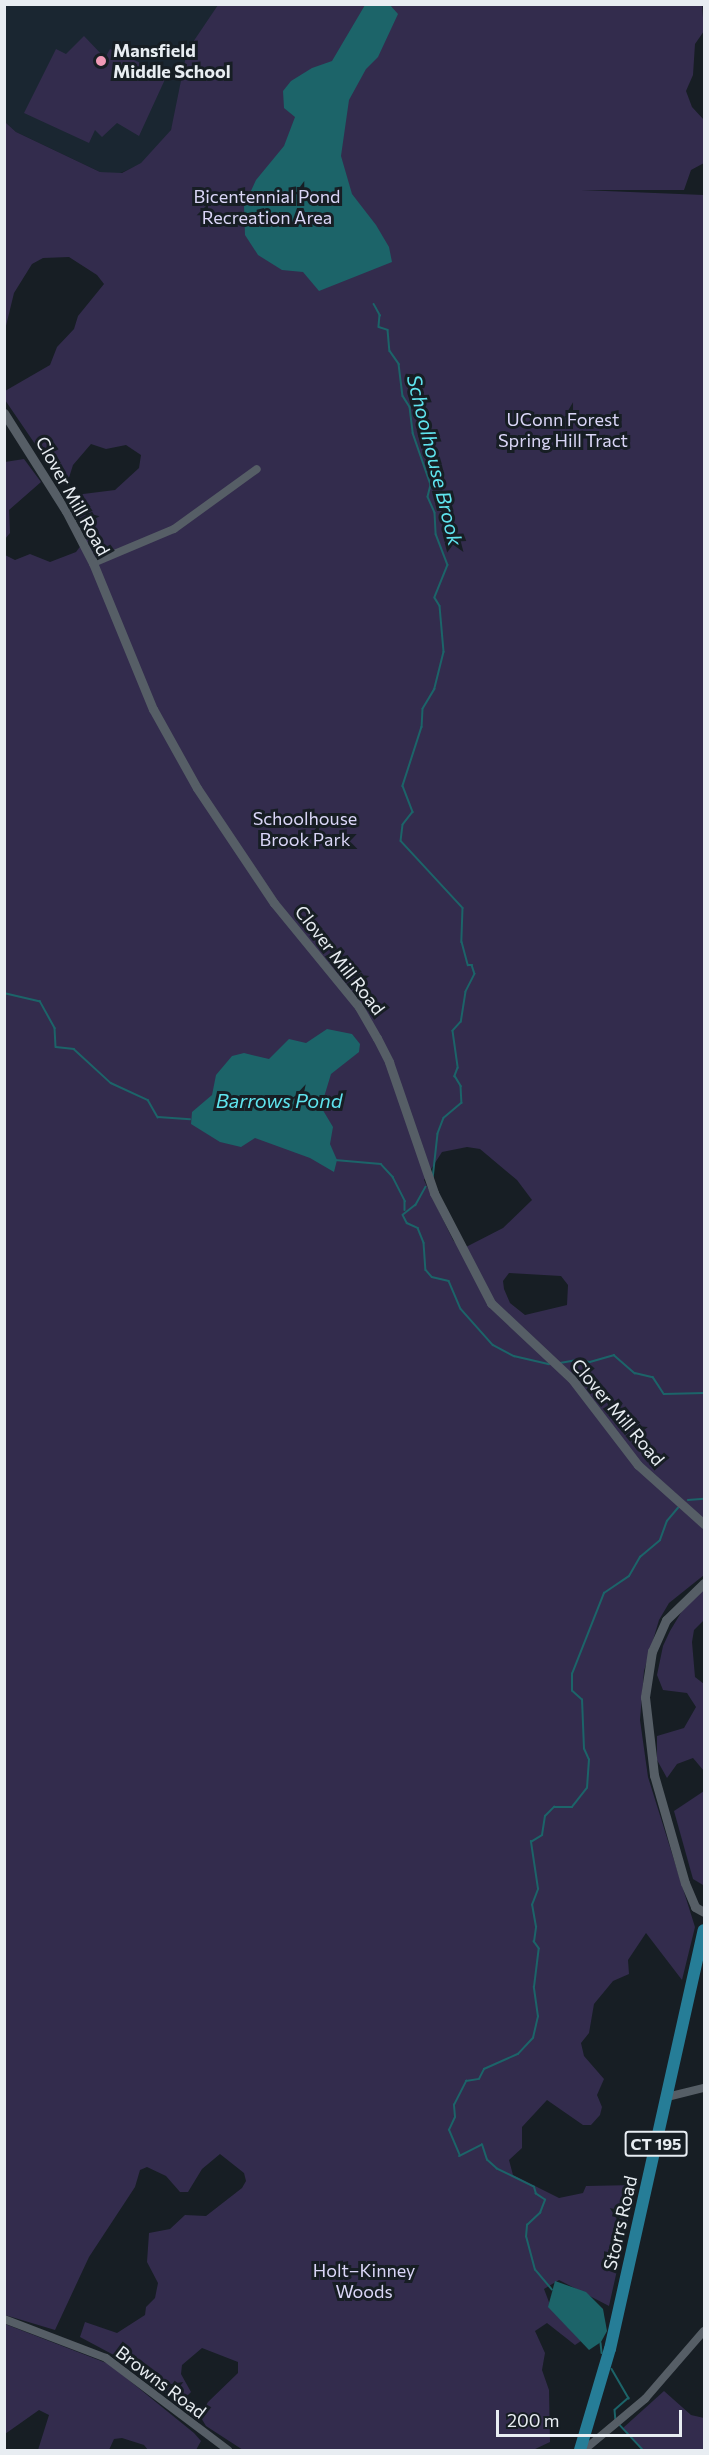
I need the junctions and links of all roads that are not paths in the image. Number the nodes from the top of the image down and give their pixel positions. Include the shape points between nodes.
1 (4, 413) edge
2 (257, 469) dead end
3 (93, 563) junction
4 (705, 1524) edge
5 (705, 1583) edge
6 (705, 1912) edge
7 (705, 1930) edge
8 (705, 2088) edge
9 (667, 2097) junction
10 (4, 2319) edge
11 (705, 2331) edge
12 (228, 2451) edge
13 (582, 2451) edge

1 - 3 street, Clover Mill Road via 66,511
2 - 3 street via 174,529
3 - 4 street, Clover Mill Road via 153,709 196,788 274,903 358,1007 377,1038 434,1193 491,1303 558,1366 638,1465
5 - 6 street via 666,1620 652,1651 645,1697 654,1775 685,1883 695,1907
7 - 9 main road, Storrs Road / CT 195
8 - 9 street
9 - 13 main road, Storrs Road / CT 195 via 607,2361
10 - 12 street, Browns Road via 106,2358
11 - 13 street via 618,2424

